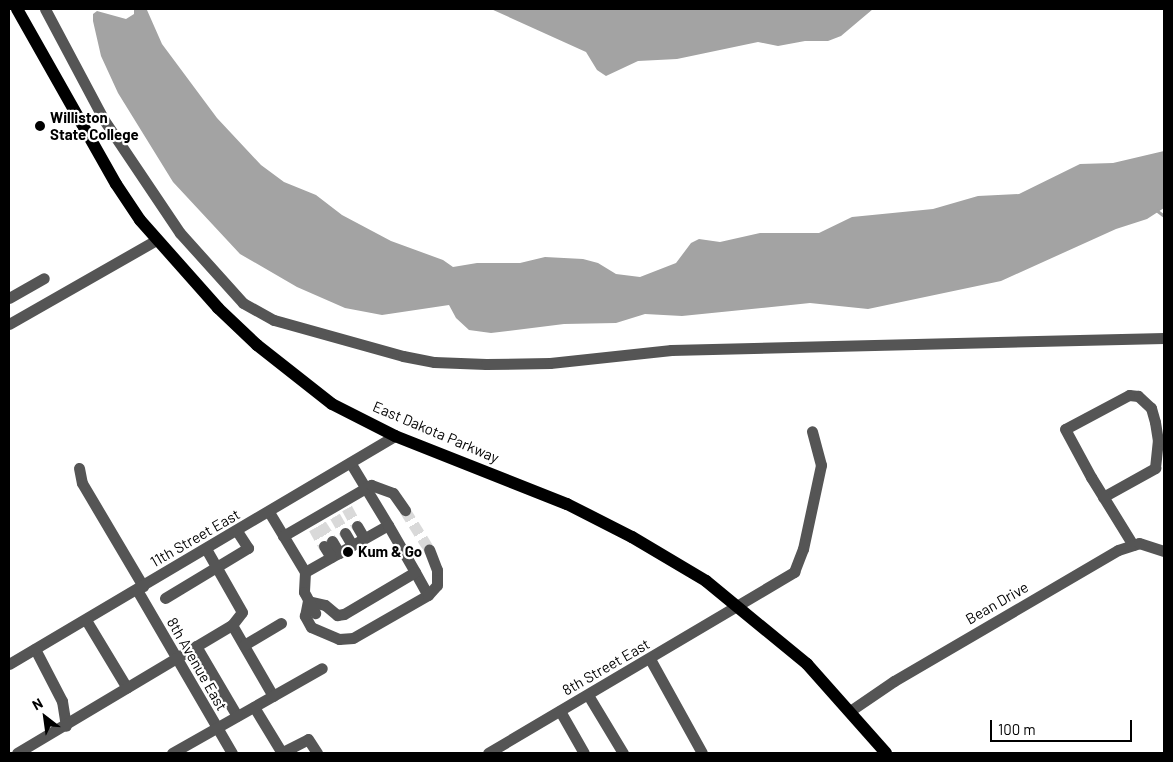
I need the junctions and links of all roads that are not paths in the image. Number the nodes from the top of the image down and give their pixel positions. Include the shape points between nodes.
1 (17, 9) edge
2 (45, 9) edge
3 (156, 240) junction
4 (44, 278) dead end
5 (9, 298) edge
6 (9, 324) edge
7 (1164, 338) edge
8 (812, 431) dead end
9 (395, 436) junction
10 (351, 464) junction
11 (79, 468) dead end
12 (366, 488) junction
13 (806, 491) dead end
14 (1103, 497) junction
15 (813, 506) junction
16 (406, 510) tunnel mouth
17 (269, 512) junction
18 (388, 525) junction
19 (357, 526) tunnel mouth
20 (237, 531) junction
21 (345, 533) tunnel mouth
22 (283, 536) junction
23 (364, 538) junction
24 (328, 543) tunnel mouth
25 (352, 545) junction
26 (1133, 545) junction
27 (429, 549) tunnel mouth
28 (206, 550) junction
29 (1164, 551) edge
30 (335, 555) junction
31 (216, 567) junction
32 (174, 568) junction
33 (305, 572) junction
34 (415, 572) junction
35 (184, 586) junction
36 (140, 588) junction
37 (428, 595) junction
38 (165, 598) dead end
39 (308, 601) junction
40 (738, 607) junction
41 (86, 620) junction
42 (281, 623) dead end
43 (232, 625) junction
44 (328, 633) junction
45 (244, 645) junction
46 (196, 646) junction
47 (35, 649) junction
48 (176, 659) junction
49 (650, 659) junction
50 (9, 664) edge
51 (322, 668) dead end
52 (127, 688) junction
53 (588, 695) junction
54 (273, 696) junction
55 (254, 706) junction
56 (560, 711) junction
57 (850, 711) junction
58 (237, 716) junction
59 (66, 726) junction
60 (217, 728) junction
61 (17, 753) edge
62 (172, 753) edge
63 (232, 753) edge
64 (281, 753) edge
65 (317, 753) edge
66 (488, 753) edge
67 (584, 753) edge
68 (623, 753) edge
69 (702, 753) edge
70 (886, 753) edge

1 - 3 main road, East Dakota Parkway via 116,184
2 - 7 street via 104,120 180,234 243,303 274,320 403,356 434,362 486,364 550,363 672,350
3 - 6 street
3 - 9 main road, East Dakota Parkway via 218,308 300,380 332,404
4 - 5 street
8 - 15 street, 8th Street East via 821,465
9 - 10 street, 11th Street East
9 - 40 main road, East Dakota Parkway via 567,504 690,571
10 - 12 street
10 - 17 street, 11th Street East
11 - 36 street, 8th Avenue East via 82,483
12 - 16 street via 371,485 386,488
12 - 18 street
12 - 22 street via 333,512
13 - 15 street
14 - 14 street via 1065,429 1129,395 1138,396 1150,408 1154,422 1158,441 1155,468
14 - 26 street
15 - 40 street, 8th Street East via 803,550 794,572
17 - 20 street, 11th Street East
17 - 22 street
18 - 23 street
18 - 34 street
19 - 23 street
20 - 28 street, 11th Street East
20 - 31 street via 248,548
21 - 25 street
22 - 33 street
23 - 25 street
24 - 30 street
25 - 30 street
26 - 29 street via 1139,543
26 - 57 street, Bean Drive via 1118,550 894,681
27 - 37 street via 437,570 437,585
28 - 31 street
28 - 32 street, 11th Street East
30 - 33 street
31 - 35 street
31 - 43 street via 242,612
32 - 35 street
32 - 36 street, 11th Street East
33 - 39 street via 304,592
34 - 37 street
34 - 39 street via 344,614 336,615 325,605
35 - 38 street
36 - 41 street, 11th Street East
36 - 48 street, 8th Avenue East
37 - 44 street via 353,638 339,639
39 - 44 street
39 - 44 street via 305,616 311,627
40 - 49 street, 8th Street East
40 - 57 main road, East Dakota Parkway via 807,664
41 - 47 street, 11th Street East
41 - 52 street
42 - 45 street
43 - 45 street
43 - 46 street
45 - 54 street
46 - 48 street
46 - 58 street
47 - 50 street, 11th Street East
47 - 59 street via 62,701
48 - 52 street
48 - 60 street, 8th Avenue East
49 - 53 street, 8th Street East
49 - 69 street
51 - 54 street
52 - 59 street
53 - 56 street, 8th Street East
53 - 68 street
54 - 55 street
55 - 58 street
55 - 64 street
56 - 66 street, 8th Street East
56 - 67 street
57 - 70 main road, East Dakota Parkway
58 - 60 street
59 - 61 street
60 - 62 street
60 - 63 street, 8th Avenue East
64 - 65 street via 308,739

